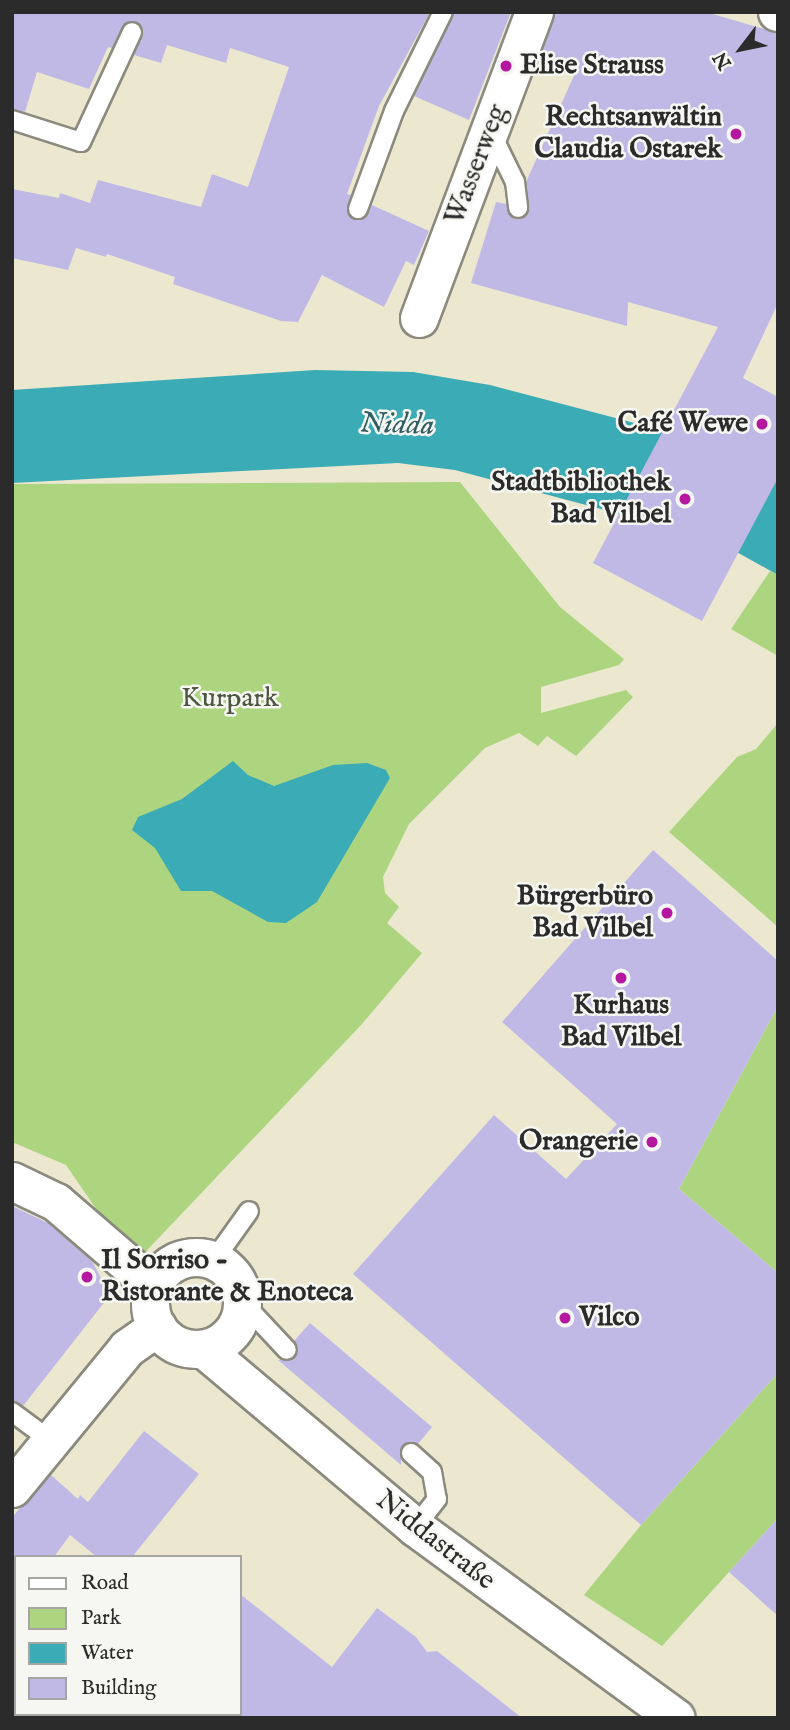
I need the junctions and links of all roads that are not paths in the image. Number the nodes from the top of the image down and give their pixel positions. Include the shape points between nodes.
1 (443, 12) edge
2 (534, 12) edge
3 (132, 32) dead end
4 (12, 121) edge
5 (490, 132) junction
6 (518, 208) dead end
7 (358, 209) dead end
8 (419, 318) dead end
9 (12, 1181) edge
10 (249, 1211) dead end
11 (214, 1260) junction
12 (152, 1285) junction
13 (243, 1303) junction
14 (157, 1327) junction
15 (205, 1350) junction
16 (287, 1350) dead end
17 (12, 1412) edge
18 (51, 1441) junction
19 (411, 1453) dead end
20 (12, 1488) edge
21 (415, 1527) junction
22 (676, 1718) edge

1 - 7 lane via 394,111
2 - 5 street, Wasserweg
3 - 4 lane via 82,142
5 - 6 lane via 515,182
5 - 8 street, Wasserweg
9 - 12 street via 65,1208
10 - 11 lane
11 - 12 street via 178,1260
11 - 13 street via 229,1270
12 - 14 street via 149,1303
13 - 15 street via 229,1336
13 - 16 lane
14 - 15 street via 178,1347
14 - 18 street via 127,1348
15 - 21 street, Niddastraße
17 - 18 lane
18 - 20 street
19 - 21 lane via 432,1472 437,1499
21 - 22 street, Niddastraße

